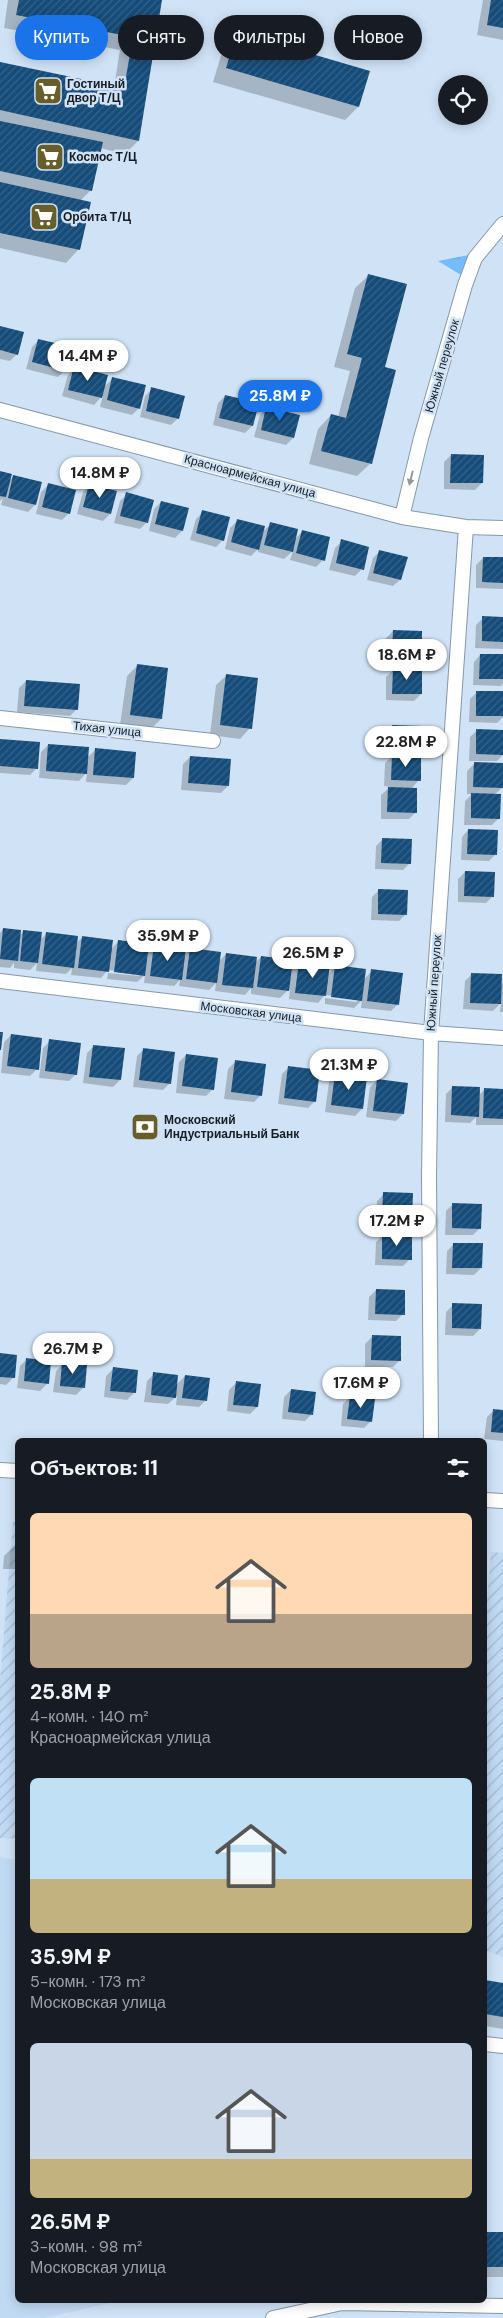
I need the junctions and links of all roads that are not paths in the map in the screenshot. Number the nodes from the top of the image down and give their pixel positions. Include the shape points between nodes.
1 (503, 224) edge
2 (0, 410) edge
3 (402, 517) junction
4 (466, 527) junction
5 (503, 528) edge
6 (0, 718) edge
7 (213, 741) dead end
8 (0, 981) edge
9 (431, 1033) junction
10 (503, 1038) edge
11 (432, 1438) edge
12 (0, 1470) edge
13 (15, 1471) edge
14 (487, 1500) edge
15 (503, 1501) edge
16 (487, 2044) edge
17 (503, 2046) edge
18 (342, 2303) edge
19 (448, 2303) edge
20 (503, 2306) edge
21 (274, 2318) edge

1 -> 3 street, Южный переулок via 475,258 465,285
2 - 3 street, Красноармейская улица
3 - 4 street, Красноармейская улица
4 - 5 street, Красноармейская улица
4 - 9 street, Южный переулок
6 - 7 street, Тихая улица
8 - 9 street, Московская улица
9 - 10 street, Московская улица
9 - 11 street, Южный переулок
12 - 13 street
14 - 15 street
16 - 17 street
18 - 21 street
19 - 20 street

